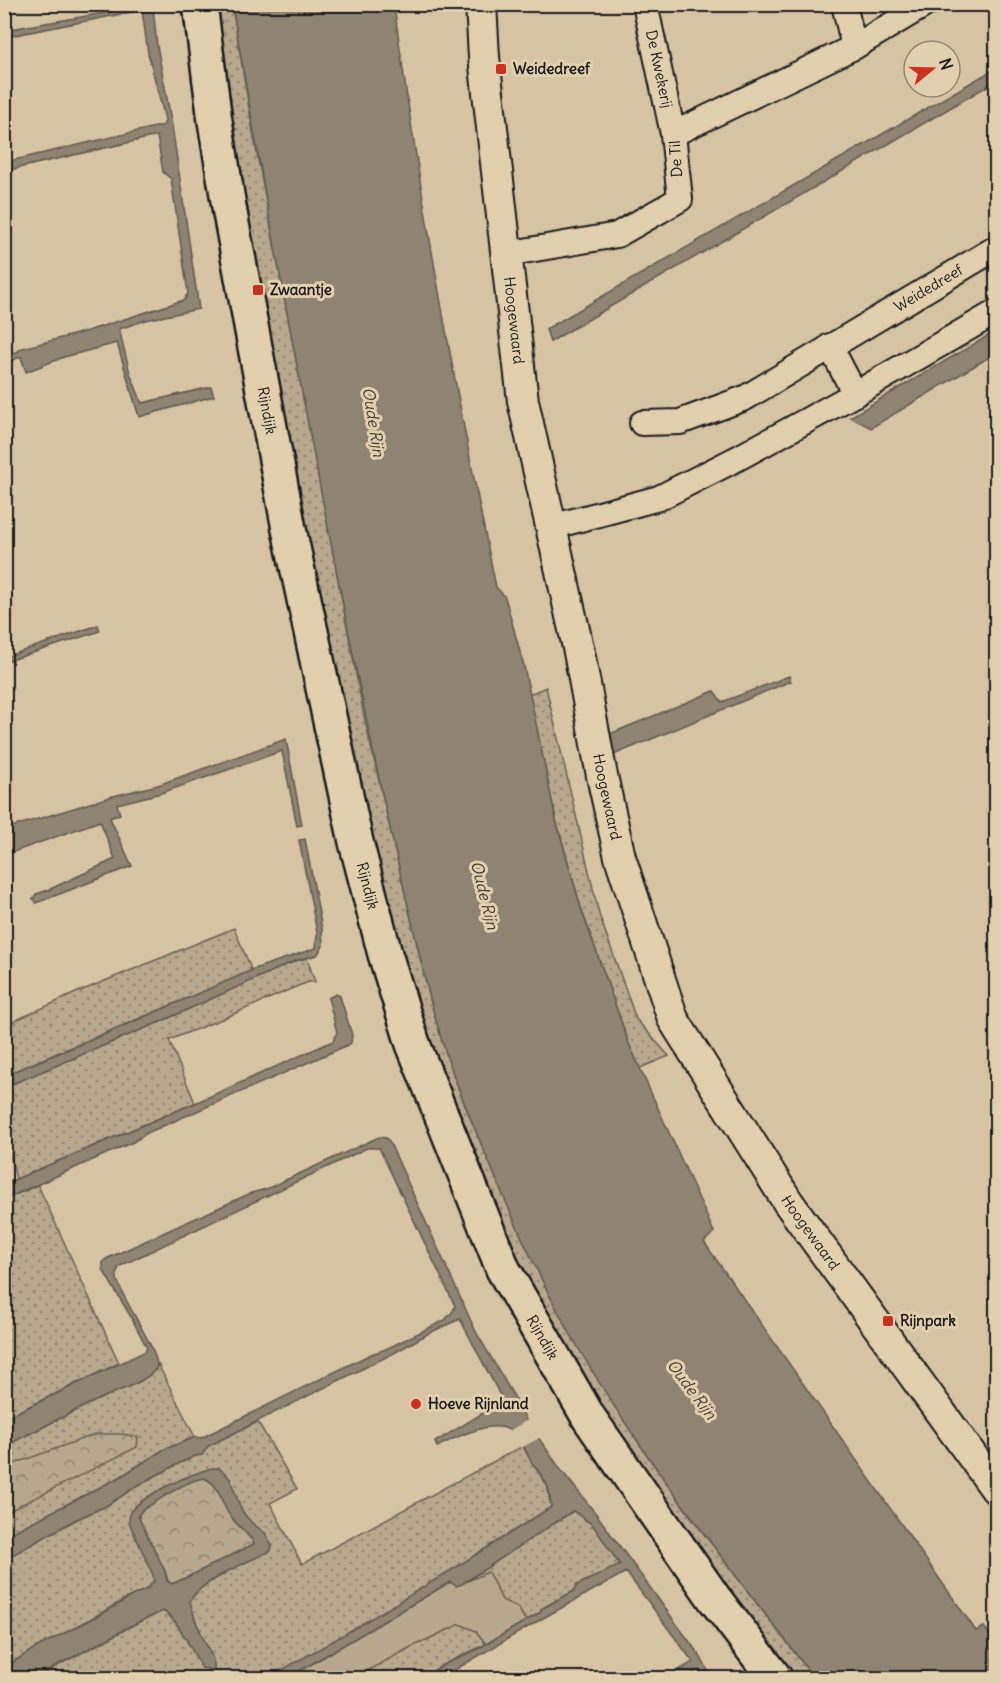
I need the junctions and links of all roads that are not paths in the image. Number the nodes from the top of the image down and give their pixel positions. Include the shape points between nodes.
1 (200, 4) edge
2 (481, 4) edge
3 (645, 4) edge
4 (844, 4) edge
5 (926, 4) edge
6 (854, 47) junction
7 (673, 134) junction
8 (996, 248) edge
9 (506, 254) junction
10 (996, 312) edge
11 (830, 346) junction
12 (855, 394) junction
13 (642, 423) dead end
14 (551, 527) junction
15 (996, 1489) edge
16 (775, 1678) edge

1 - 16 main road, Rijndijk via 230,213 289,529 356,842 413,1044 503,1269 589,1418 714,1598
2 - 9 street, Hoogewaard
3 - 7 street, De Kwekerij
4 - 6 street
5 - 6 street, De Til
6 - 7 street, De Til
7 - 9 street, De Til via 680,199 617,235
8 - 11 street, Weidedreef
9 - 14 street, Hoogewaard via 522,401
10 - 12 street
11 - 12 street
11 - 13 street, Weidedreef via 745,398 680,422
12 - 14 street via 659,498
14 - 15 street, Hoogewaard via 620,857 673,1018 788,1202

